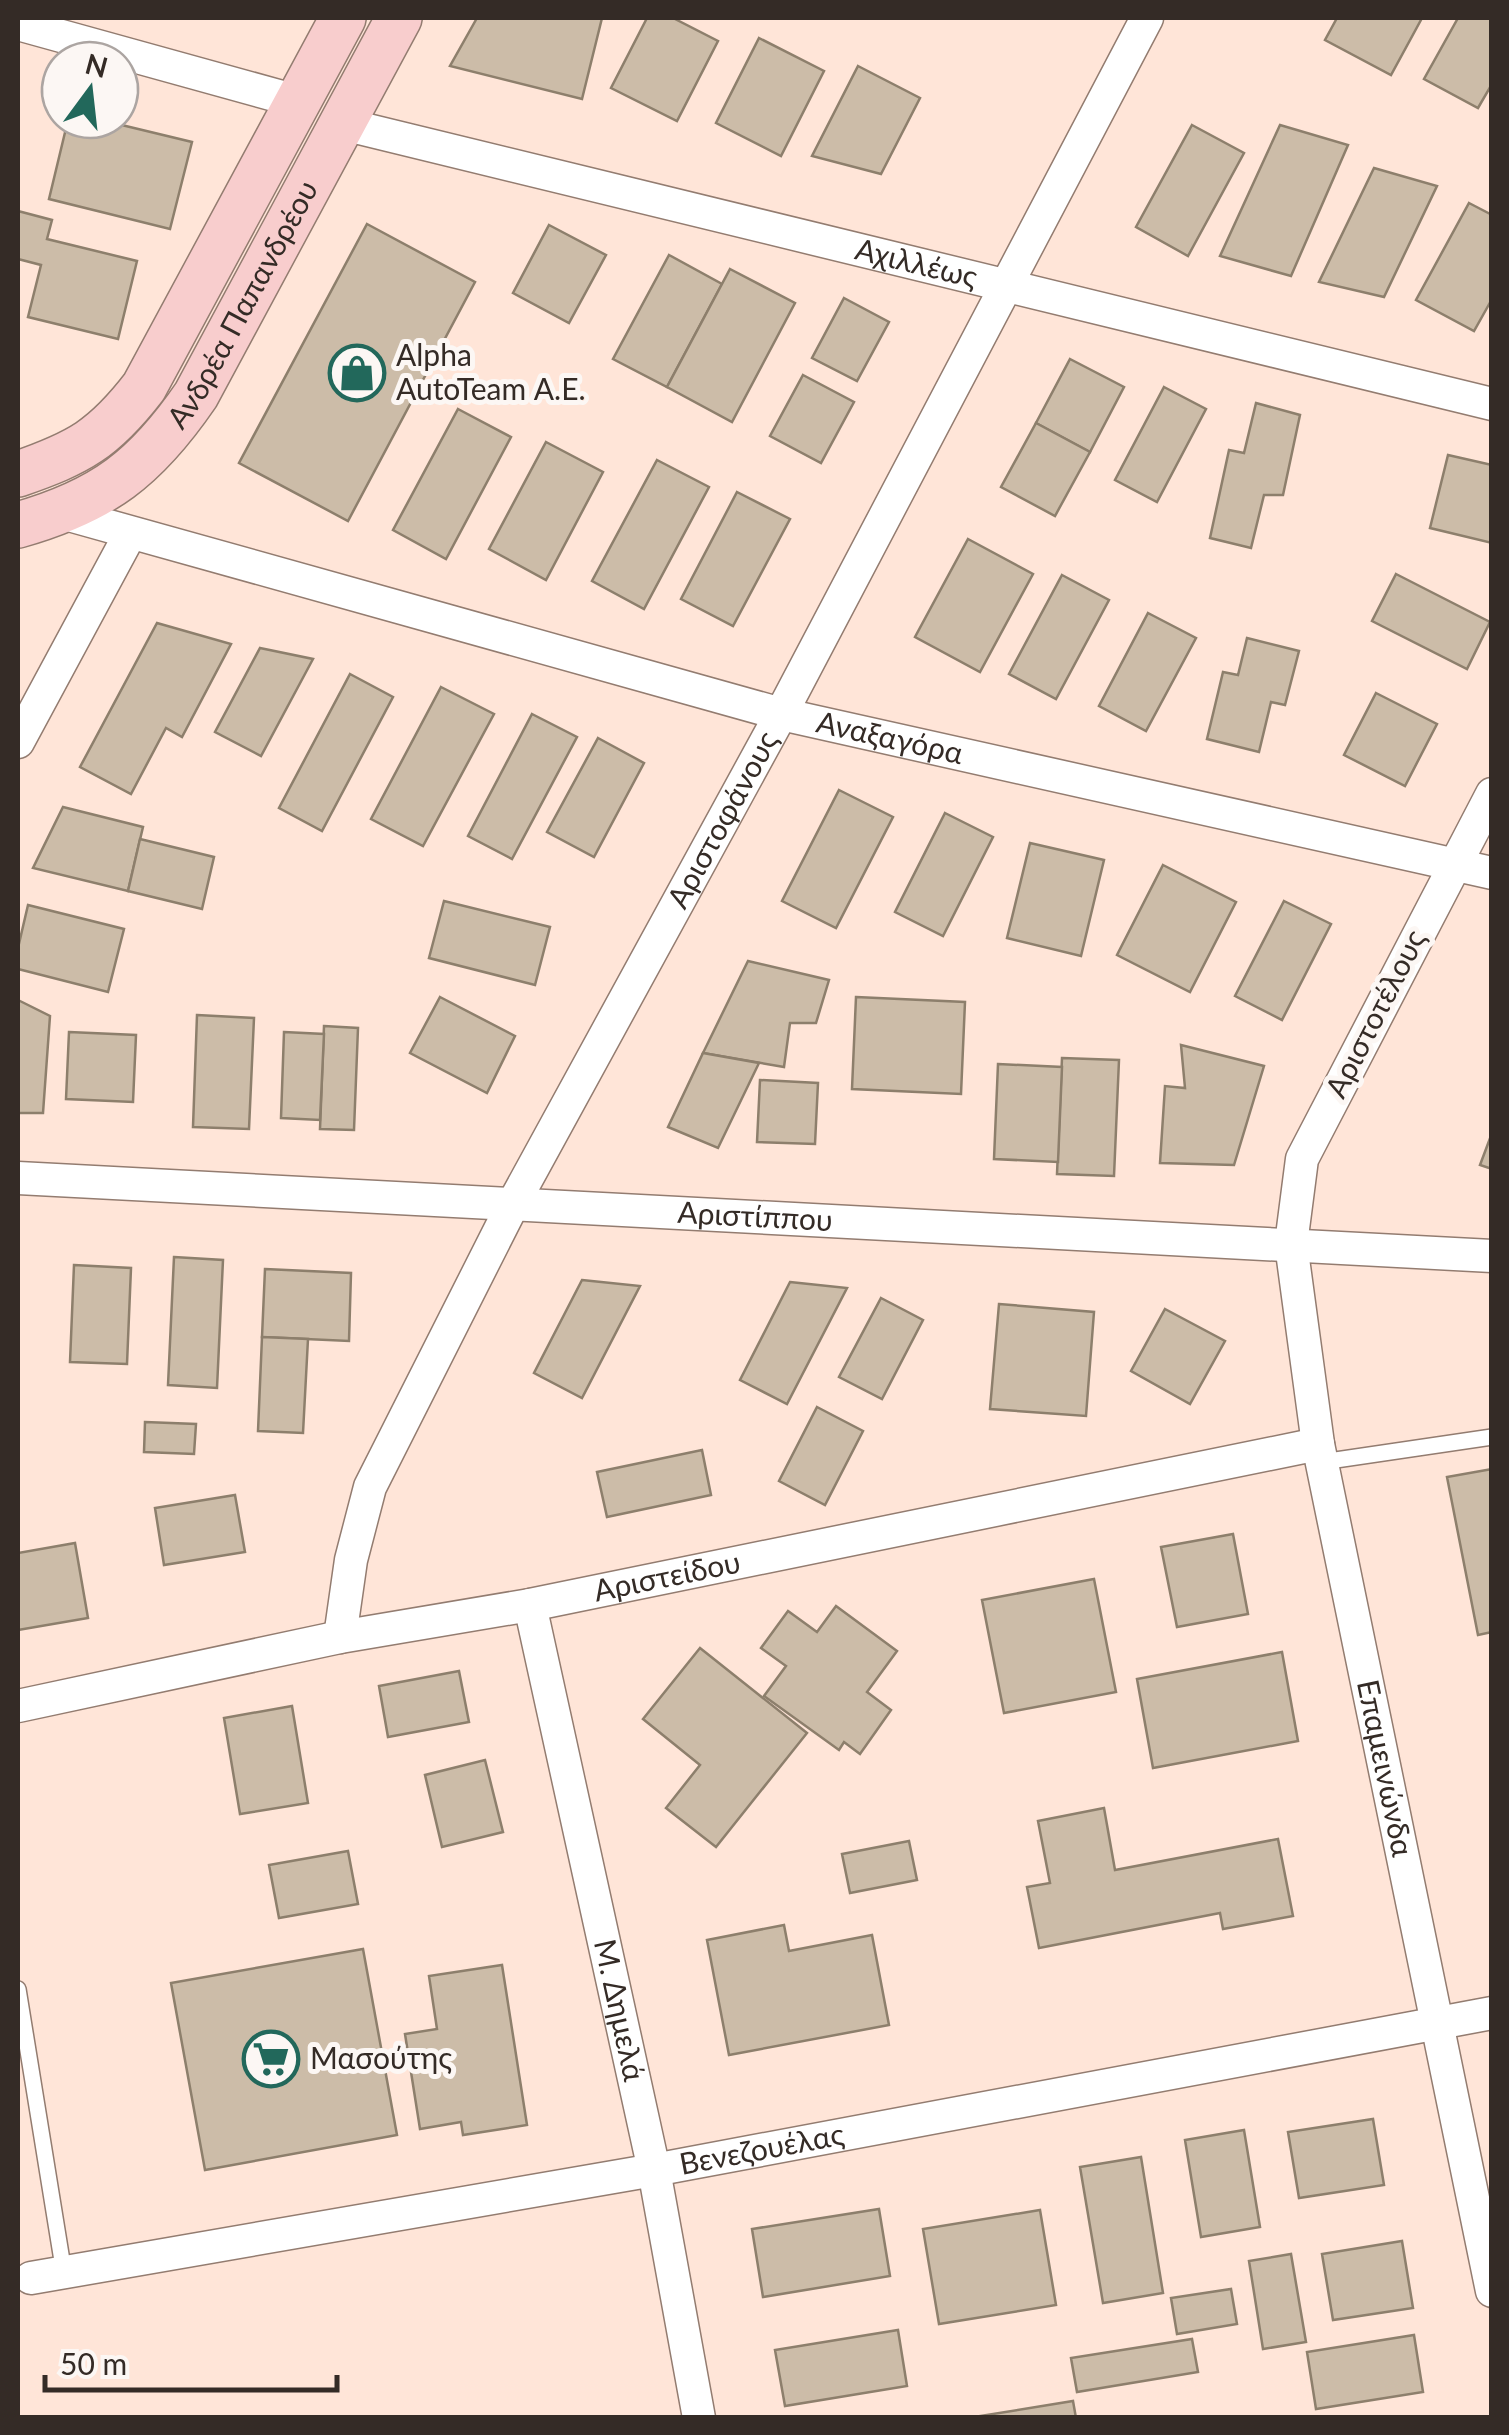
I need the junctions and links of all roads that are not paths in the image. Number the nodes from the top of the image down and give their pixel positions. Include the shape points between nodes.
1 (344, 18) edge
2 (398, 18) edge
3 (1148, 18) edge
4 (19, 29) edge
5 (300, 102) junction
6 (343, 124) junction
7 (1007, 286) junction
8 (1492, 404) edge
9 (18, 474) edge
10 (62, 512) junction
11 (18, 525) edge
12 (130, 534) junction
13 (781, 714) junction
14 (18, 742) edge
15 (1492, 794) edge
16 (1453, 864) junction
17 (1492, 874) edge
18 (18, 1178) edge
19 (513, 1204) junction
20 (1291, 1244) junction
21 (1492, 1256) edge
22 (1492, 1437) edge
23 (1320, 1453) junction
24 (530, 1606) junction
25 (340, 1637) junction
26 (18, 1706) edge
27 (18, 1988) edge
28 (1492, 2012) edge
29 (1436, 2023) junction
30 (654, 2170) junction
31 (64, 2272) junction
32 (31, 2278) dead end
33 (1492, 2292) edge
34 (700, 2418) edge

1 - 5 main road, Ανδρέα Παπανδρέου
2 - 6 main road, Ανδρέα Παπανδρέου
3 - 7 street, Αριστοφάνους
4 - 5 street
5 - 9 main road, Ανδρέα Παπανδρέου via 144,387 92,443
6 - 7 street, Αχιλλέως
6 - 10 main road, Ανδρέα Παπανδρέου via 173,429 104,492
7 - 8 street, Αχιλλέως
7 - 13 street, Αριστοφάνους
10 - 11 main road, Ανδρέα Παπανδρέου
10 - 12 street, Αναξαγόρα
12 - 13 street, Αναξαγόρα
12 - 14 street
13 - 16 street, Αναξαγόρα
13 - 19 street, Αριστοφάνους
15 - 16 street, Αριστοτέλους
16 - 17 street, Αναξαγόρα
16 - 20 street, Αριστοτέλους via 1302,1159
18 - 19 street, Αριστίππου
19 - 20 street, Αριστίππου
19 - 25 street, Αριστοφάνους via 370,1487
20 - 21 street, Αριστίππου
20 - 23 street, Επαμεινώνδα
22 - 23 lane
23 - 24 street, Αριστείδου
23 - 29 street, Επαμεινώνδα
24 - 25 street, Αριστείδου
24 - 30 street, Μ. Δημελά
25 - 26 street, Αριστείδου
27 - 31 lane
28 - 29 street, Βενεζουέλας
29 - 30 street, Βενεζουέλας
29 - 33 street, Επαμεινώνδα
30 - 31 street, Βενεζουέλας
30 - 34 street, Μ. Δημελά
31 - 32 street, Βενεζουέλας

